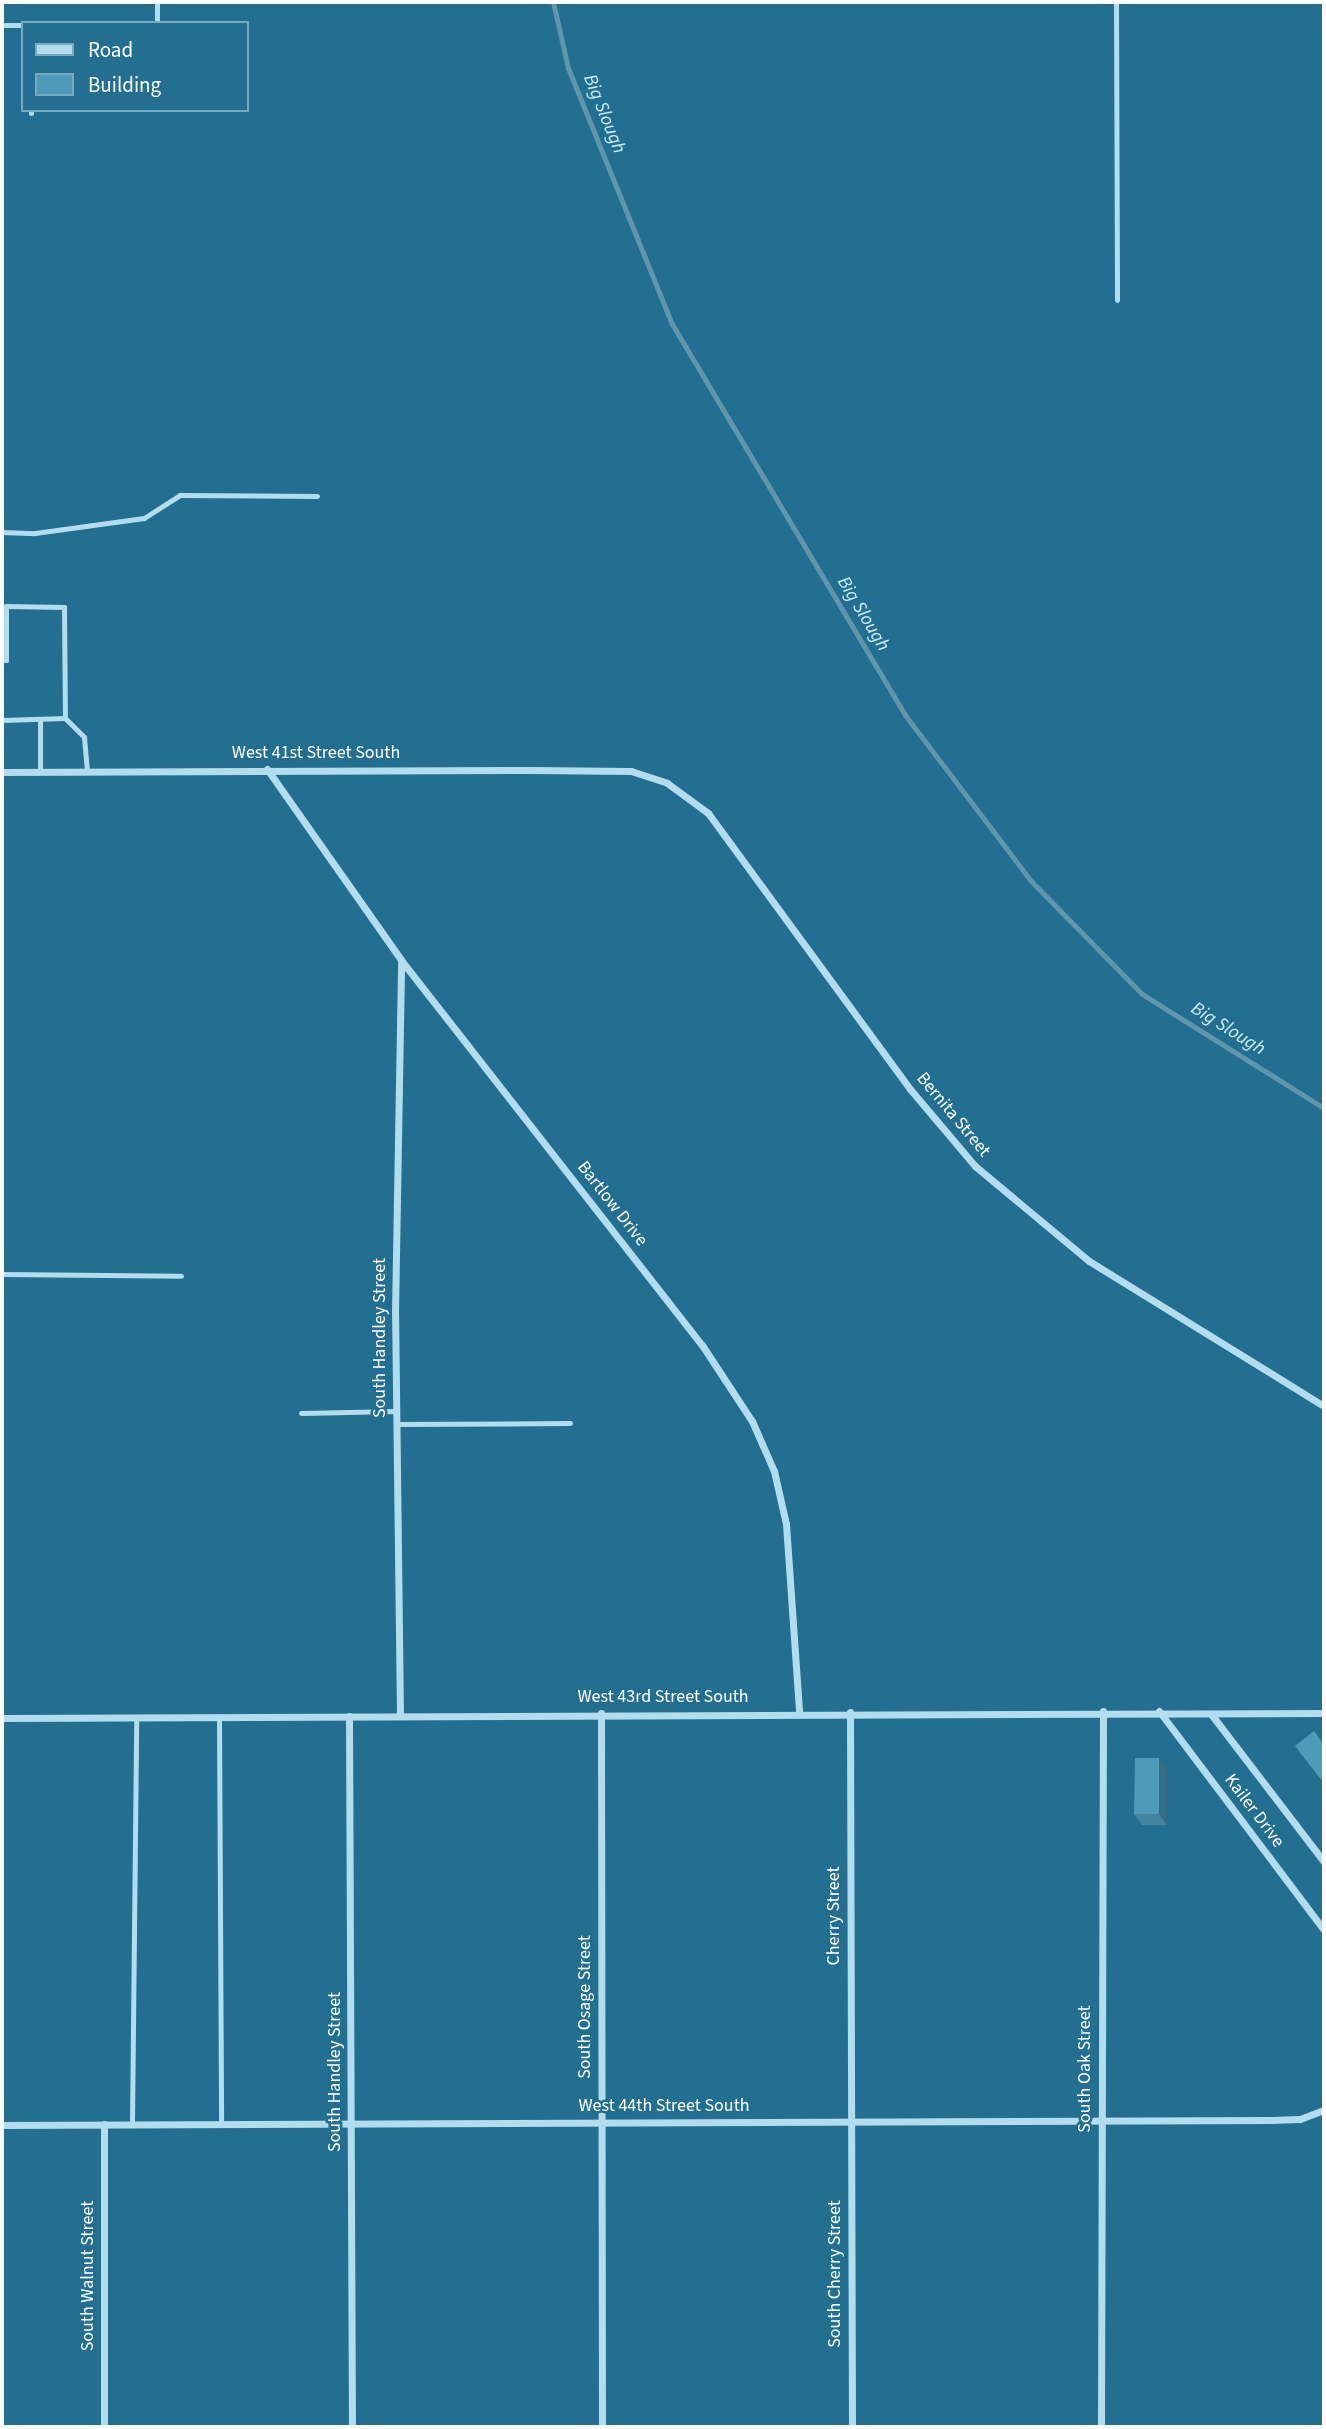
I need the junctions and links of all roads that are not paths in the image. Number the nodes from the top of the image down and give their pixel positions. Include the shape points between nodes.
1 (157, 2) edge
2 (1116, 2) edge
3 (157, 21) edge
4 (2, 25) edge
5 (21, 25) edge
6 (1117, 300) dead end
7 (317, 496) dead end
8 (2, 532) edge
9 (4, 607) edge
10 (2, 660) edge
11 (65, 718) junction
12 (2, 720) edge
13 (40, 720) junction
14 (267, 769) junction
15 (40, 771) junction
16 (86, 771) junction
17 (631, 771) joint
18 (2, 772) edge
19 (401, 960) junction
20 (2, 1274) edge
21 (181, 1276) dead end
22 (1324, 1406) edge
23 (396, 1411) junction
24 (301, 1413) dead end
25 (570, 1423) dead end
26 (396, 1424) junction
27 (1104, 1711) junction
28 (1159, 1711) junction
29 (799, 1712) junction
30 (850, 1712) junction
31 (601, 1713) junction
32 (1324, 1713) edge
33 (1211, 1714) junction
34 (349, 1716) junction
35 (400, 1716) junction
36 (219, 1717) junction
37 (2, 1718) edge
38 (136, 1718) junction
39 (1324, 1863) edge
40 (1324, 1930) edge
41 (1324, 2110) edge
42 (1101, 2119) junction
43 (850, 2121) junction
44 (601, 2122) junction
45 (351, 2123) junction
46 (104, 2124) junction
47 (132, 2124) junction
48 (221, 2124) junction
49 (2, 2125) edge
50 (104, 2427) edge
51 (352, 2427) edge
52 (602, 2427) edge
53 (852, 2427) edge
54 (1101, 2427) edge

1 - 3 lane
2 - 6 lane
4 - 5 lane
7 - 8 lane via 180,495 144,518 35,533
9 - 10 lane
9 - 11 lane via 64,607
11 - 13 lane
11 - 16 lane via 84,737
12 - 13 lane
13 - 15 lane
14 - 16 street, West 41st Street South
14 - 17 street, West 41st Street South
14 - 19 street, Bartlow Drive
15 - 16 street, West 41st Street South
15 - 18 street, West 41st Street South
17 - 22 street, Bernita Street via 667,783 708,813 910,1089 975,1166 1089,1261
19 - 23 street, South Handley Street
19 - 29 street, Bartlow Drive via 702,1345 763,1441 774,1471 792,1571
20 - 21 lane
23 - 24 lane
23 - 26 street, South Handley Street
25 - 26 lane
26 - 35 street, South Handley Street
27 - 28 street, West 43rd Street South
27 - 30 street, West 43rd Street South
27 - 42 street, South Oak Street
28 - 33 street, West 43rd Street South
28 - 40 street, Kailer Drive
29 - 30 street, West 43rd Street South
29 - 31 street, West 43rd Street South
30 - 43 street, Cherry Street
31 - 35 street, West 43rd Street South
31 - 44 street, South Osage Street
32 - 33 street, West 43rd Street South
33 - 39 street, Kailer Drive
34 - 35 street, West 43rd Street South
34 - 36 street, West 43rd Street South
34 - 45 street, South Handley Street
36 - 38 street, West 43rd Street South
36 - 48 lane
37 - 38 street, West 43rd Street South
38 - 47 lane
41 - 42 street, West 44th Street South via 1300,2119
42 - 43 street, West 44th Street South
42 - 54 street, South Oak Street
43 - 44 street, West 44th Street South
43 - 53 street, South Cherry Street
44 - 45 street, West 44th Street South
44 - 52 street, South Osage Street
45 - 48 street, West 44th Street South
45 - 51 street, South Handley Street
46 - 47 street, West 44th Street South
46 - 49 street, West 44th Street South
46 - 50 street, South Walnut Street
47 - 48 street, West 44th Street South

